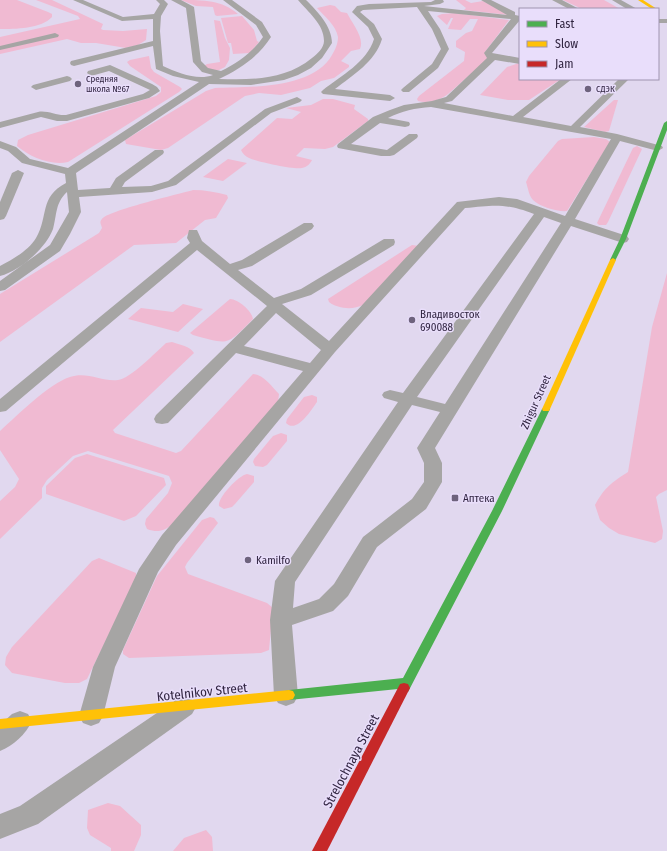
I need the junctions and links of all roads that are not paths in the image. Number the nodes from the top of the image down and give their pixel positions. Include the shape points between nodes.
1 (77, 0) edge
2 (160, 0) edge
3 (174, 0) edge
4 (227, 0) edge
5 (302, 0) edge
6 (439, 0) edge
7 (485, 0) edge
8 (556, 0) edge
9 (616, 0) edge
10 (640, 0) edge
11 (420, 7) junction
12 (573, 8) edge
13 (631, 8) edge
14 (653, 8) edge
15 (659, 12) edge
16 (157, 16) junction
17 (517, 19) edge
18 (667, 20) edge
19 (55, 36) dead end
20 (156, 43) junction
21 (0, 48) edge
22 (493, 57) junction
23 (519, 61) edge
24 (74, 63) dead end
25 (91, 73) dead end
26 (222, 74) junction
27 (68, 79) dead end
28 (566, 80) edge
29 (623, 80) edge
30 (207, 81) junction
31 (36, 87) dead end
32 (406, 90) dead end
33 (390, 98) dead end
34 (297, 100) dead end
35 (433, 109) junction
36 (516, 118) junction
37 (377, 119) junction
38 (667, 123) edge
39 (405, 124) dead end
40 (0, 125) edge
41 (576, 130) junction
42 (413, 136) dead end
43 (617, 138) junction
44 (0, 144) edge
45 (658, 148) junction
46 (0, 151) edge
47 (159, 152) dead end
48 (21, 157) junction
49 (18, 173) dead end
50 (71, 183) junction
51 (114, 192) junction
52 (542, 213) junction
53 (0, 216) edge
54 (568, 221) junction
55 (308, 226) dead end
56 (623, 238) junction
57 (389, 242) dead end
58 (228, 269) junction
59 (0, 272) edge
60 (0, 287) edge
61 (273, 305) junction
62 (234, 348) junction
63 (330, 349) junction
64 (313, 369) junction
65 (390, 395) dead end
66 (407, 400) junction
67 (0, 407) edge
68 (450, 410) junction
69 (162, 420) dead end
70 (281, 620) junction
71 (407, 682) junction
72 (286, 696) junction
73 (186, 706) junction
74 (92, 716) junction
75 (10, 722) edge
76 (0, 740) edge
77 (0, 827) edge
78 (319, 851) edge

1 - 16 lane via 122,19
2 - 16 lane via 164,4
3 - 26 lane via 190,7 197,62 205,70
4 - 26 lane via 259,24 267,37 259,49
5 - 30 lane via 326,32 328,42 315,60 295,74 275,80
6 - 11 lane via 440,2
7 - 17 lane
8 - 12 lane
9 - 13 lane
10 - 14 main road
11 - 17 lane
11 - 32 lane via 436,29 445,49 435,66
11 - 33 lane via 360,8 356,12 371,26 378,39 375,50 326,92
15 - 18 main road
16 - 20 lane
17 - 22 lane via 488,53
19 - 21 lane
20 - 24 lane
20 - 30 lane via 159,67 169,73
22 - 23 lane
22 - 35 lane via 449,99
25 - 40 lane via 110,68 155,91 146,96 67,118 56,119 41,114
26 - 30 lane
27 - 31 lane
28 - 36 lane
29 - 41 lane
30 - 50 lane
34 - 51 lane via 268,111 172,183 152,189
35 - 36 lane via 500,111
35 - 37 lane via 400,109
35 - 41 lane via 544,133
36 - 41 lane
37 - 39 lane
37 - 42 lane via 342,146 390,153
38 - 45 main road, Zhigur Street
41 - 43 lane
43 - 45 lane
43 - 54 lane
44 - 48 lane via 12,149
45 - 56 main road, Zhigur Street
46 - 48 lane
47 - 51 lane via 120,180
48 - 50 lane
49 - 53 lane
50 - 51 lane
50 - 59 lane via 55,195 43,237 32,250
50 - 60 lane via 75,212 55,248
52 - 54 lane
52 - 63 lane via 517,203 499,201 461,205
52 - 66 lane
54 - 56 lane
54 - 68 lane
55 - 58 lane via 247,263
56 - 71 main road, Zhigur Street via 527,451
57 - 61 lane via 306,292
58 - 61 lane
58 - 67 lane via 195,238
61 - 62 lane
61 - 63 lane
62 - 64 lane
62 - 69 lane
63 - 64 lane
64 - 74 lane via 169,540 149,569 104,667
65 - 66 lane
66 - 68 lane
66 - 70 lane via 285,581
68 - 70 lane via 426,448 434,463 433,482 419,504 370,542 341,590 326,605
70 - 72 lane
71 - 72 main road, Kotelnikov Street
71 - 78 main road, Strelochnaya Street
72 - 73 main road, Kotelnikov Street
73 - 74 main road, Kotelnikov Street
73 - 77 lane via 29,815
74 - 75 main road, Kotelnikov Street
75 - 76 lane

